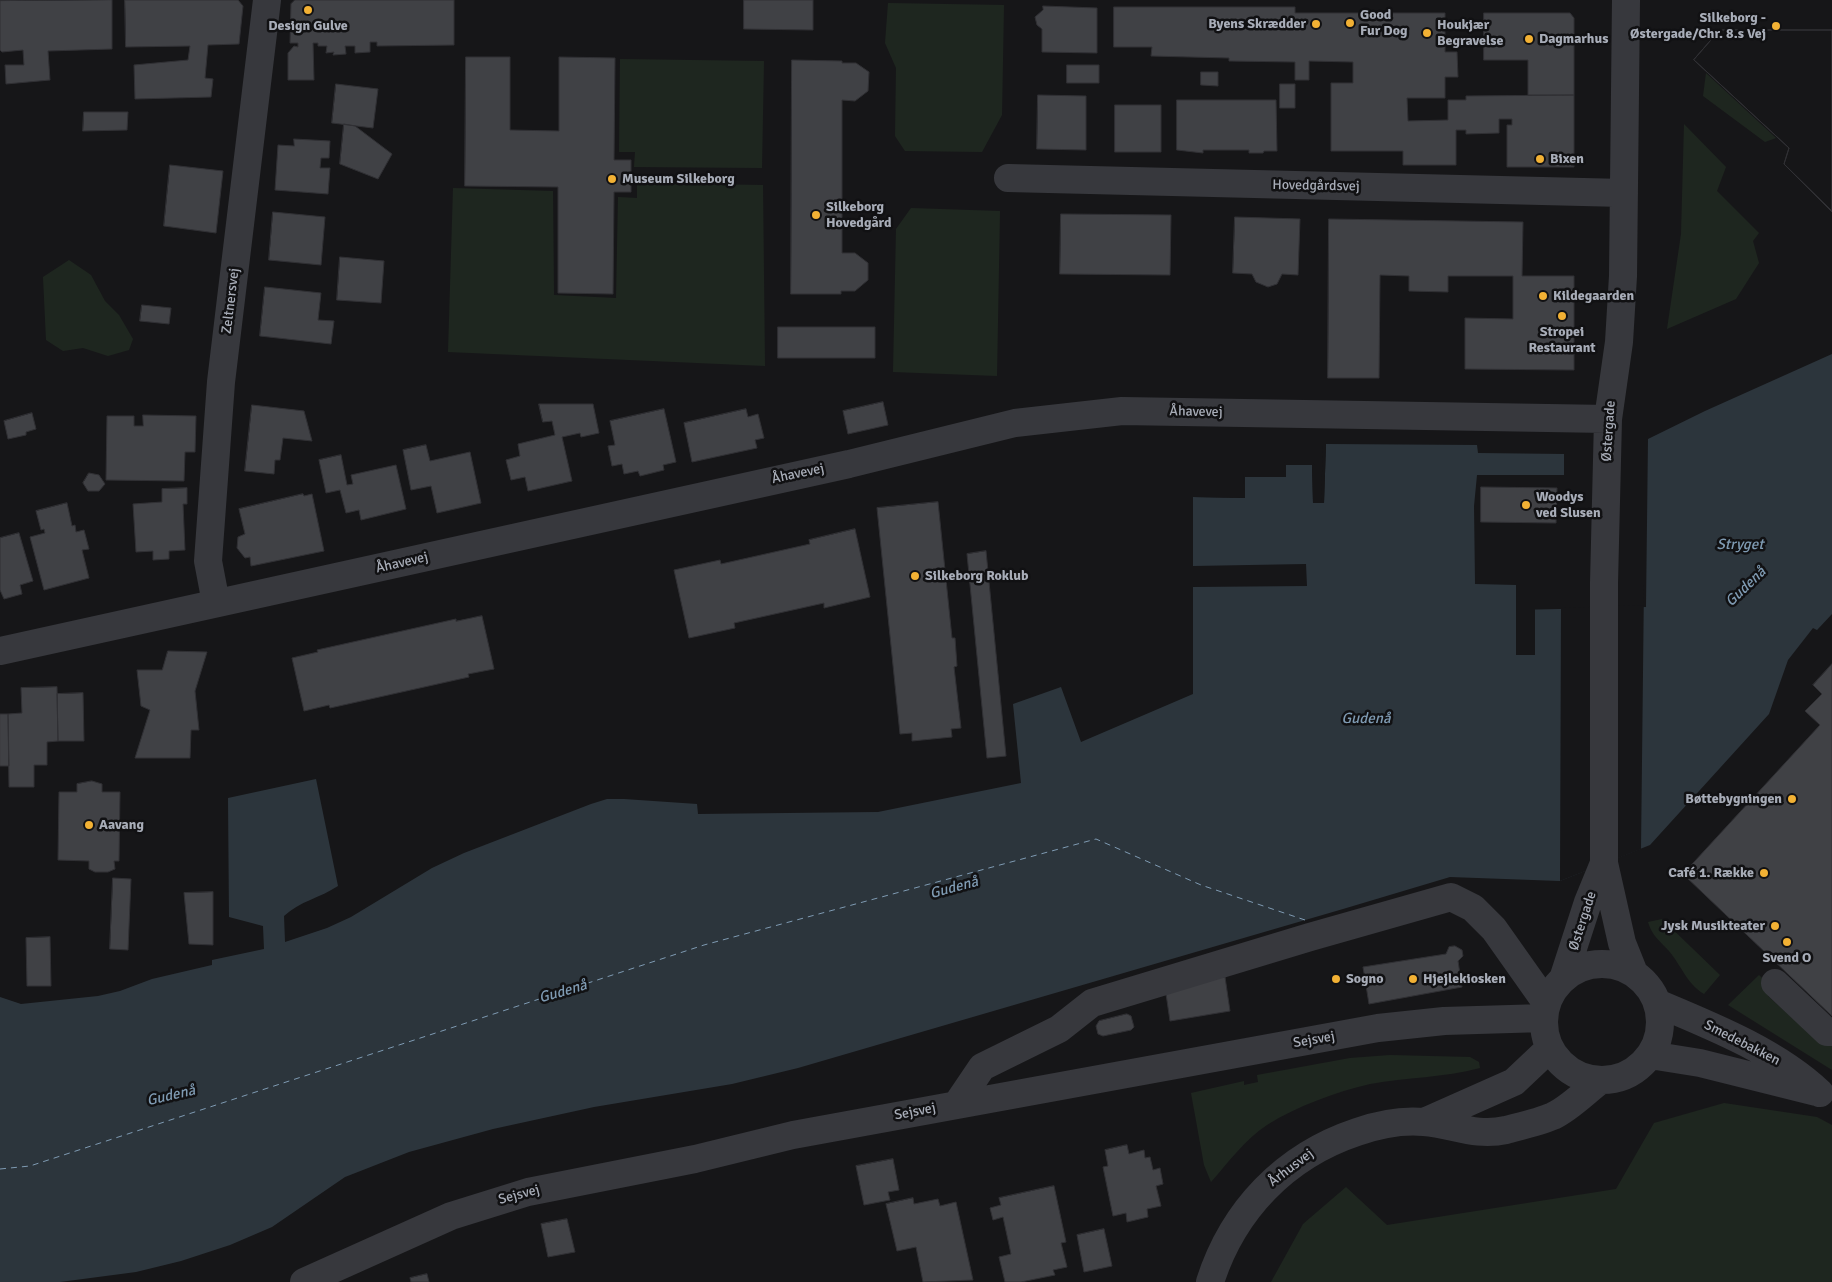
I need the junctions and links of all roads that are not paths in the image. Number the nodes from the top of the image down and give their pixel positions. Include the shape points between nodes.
1 (267, 0) edge
2 (1626, 0) edge
3 (1008, 178) dead end
4 (1624, 193) junction
5 (1608, 419) junction
6 (216, 603) junction
7 (0, 650) edge
8 (1604, 863) junction
9 (1634, 973) junction
10 (1563, 979) junction
11 (1776, 983) dead end
12 (1657, 1004) junction
13 (1546, 1011) junction
14 (1832, 1032) edge
15 (1550, 1048) junction
16 (1650, 1056) junction
17 (1601, 1080) junction
18 (1826, 1095) edge
19 (957, 1104) junction
20 (1424, 1122) junction
21 (304, 1282) edge
22 (1210, 1282) edge

1 - 6 street, Zeltnersvej via 221,382 208,561
2 - 4 street, Østergade
3 - 4 street, Hovedgårdsvej
4 - 5 street, Østergade via 1619,342
5 - 6 street, Åhavevej via 1122,411 1015,423 849,464
5 - 8 street, Østergade via 1604,583
6 - 7 street, Åhavevej
8 - 9 street, Østergade via 1622,943
8 - 10 street, Østergade
9 - 10 street via 1598,964 1576,970
9 - 12 street via 1644,982
10 - 13 street via 1554,990
11 - 14 street via 1827,1032
12 - 16 street via 1659,1030
12 - 18 street, Smedebakken via 1708,1024 1792,1069
13 - 15 street via 1544,1028
13 - 19 street, Sejsvej via 1378,1028
13 - 19 street via 1494,929 1473,908 1451,897 1092,1003 1059,1029 982,1067
15 - 17 street via 1572,1071
15 - 20 street, Århusvej via 1514,1082
16 - 17 street via 1632,1072
16 - 18 street, Smedebakken via 1700,1063
17 - 20 street, Århusvej via 1554,1116 1504,1130 1471,1132
19 - 21 street, Sejsvej via 793,1135 695,1159 528,1192 451,1216
20 - 22 street, Århusvej via 1369,1128 1318,1148 1294,1162 1254,1199 1238,1221 1224,1244

